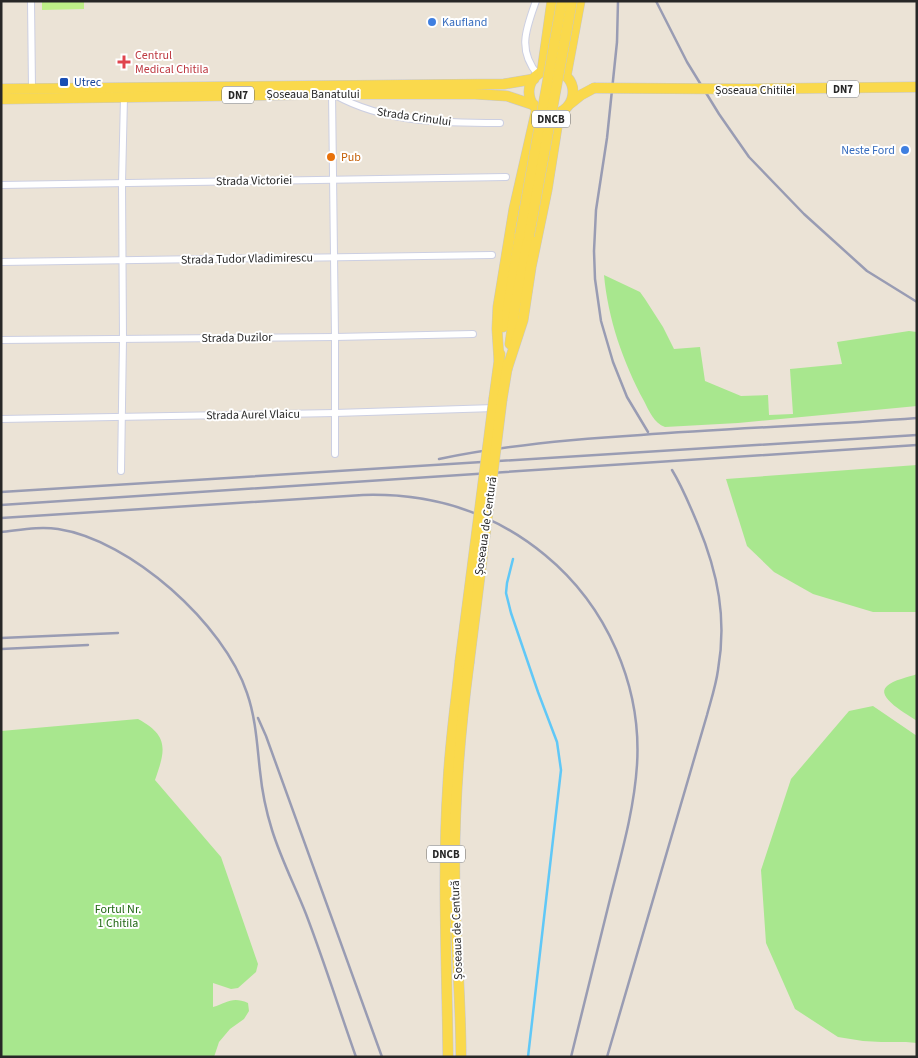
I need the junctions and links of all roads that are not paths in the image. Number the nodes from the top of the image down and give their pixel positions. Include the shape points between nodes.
1 (31, 1) edge
2 (536, 1) edge
3 (552, 1) edge
4 (562, 1) edge
5 (572, 1) edge
6 (580, 1) edge
7 (538, 75) junction
8 (568, 79) junction
9 (594, 88) junction
10 (917, 88) edge
11 (1, 89) edge
12 (32, 89) junction
13 (332, 89) junction
14 (124, 97) junction
15 (1, 99) edge
16 (570, 104) junction
17 (535, 107) junction
18 (561, 112) junction
19 (500, 123) dead end
20 (506, 177) dead end
21 (333, 180) junction
22 (122, 183) junction
23 (1, 184) edge
24 (524, 235) junction
25 (492, 255) dead end
26 (335, 257) junction
27 (123, 261) junction
28 (1, 262) edge
29 (472, 334) dead end
30 (335, 337) junction
31 (123, 339) junction
32 (1, 340) edge
33 (499, 360) junction
34 (507, 369) junction
35 (501, 402) junction
36 (335, 413) junction
37 (122, 417) junction
38 (1, 419) edge
39 (335, 454) dead end
40 (121, 471) dead end
41 (465, 662) junction
42 (448, 1057) edge
43 (461, 1057) edge

1 - 12 street
2 - 7 street via 525,44 528,62
3 - 7 main road
4 - 24 main road, Șoseaua de Centură / DNCB, bridge
5 - 24 main road, Șoseaua de Centură / DNCB, bridge
6 - 8 main road
7 - 8 main road, DN7 via 557,71
7 - 13 main road, Șoseaua Banatului / DN7 via 504,84
7 - 17 main road via 530,89
8 - 9 main road, Șoseaua Chitilei / DN7
8 - 16 main road via 573,90
9 - 10 main road, Șoseaua Chitilei / DN7, bridge
9 - 16 main road
11 - 12 main road, Șoseaua Banatului / DN7
12 - 13 main road, Șoseaua Banatului / DN7
13 - 14 main road, Șoseaua Banatului / DN7
13 - 17 main road, Șoseaua Banatului / DN7 via 507,96
13 - 19 street, Strada Crinului via 349,103 398,116 432,122
13 - 21 street
14 - 15 main road, Șoseaua Banatului / DN7
14 - 22 street
16 - 18 main road
17 - 18 main road, DN7 via 550,114
17 - 33 main road via 498,307
18 - 34 main road via 523,320
20 - 21 street, Strada Victoriei
21 - 22 street, Strada Victoriei
21 - 26 street
22 - 23 street, Strada Victoriei
22 - 27 street
24 - 33 main road, Șoseaua de Centură / DNCB via 505,311
24 - 34 main road, Șoseaua de Centură / DNCB
25 - 26 street, Strada Tudor Vladimirescu
26 - 27 street, Strada Tudor Vladimirescu
26 - 30 street
27 - 28 street, Strada Tudor Vladimirescu
27 - 31 street
29 - 30 street, Strada Duzilor
30 - 31 street, Strada Duzilor
30 - 36 street
31 - 32 street, Strada Duzilor
31 - 37 street
33 - 35 main road, Șoseaua de Centură / DNCB
34 - 35 main road, Șoseaua de Centură / DNCB
35 - 36 street, Strada Aurel Vlaicu
35 - 41 main road, Șoseaua de Centură / DNCB, bridge
36 - 37 street, Strada Aurel Vlaicu
36 - 39 street
37 - 38 street, Strada Aurel Vlaicu
37 - 40 street
41 - 42 main road, Șoseaua de Centură / DNCB via 446,810
41 - 43 main road, Șoseaua de Centură / DNCB via 455,893

